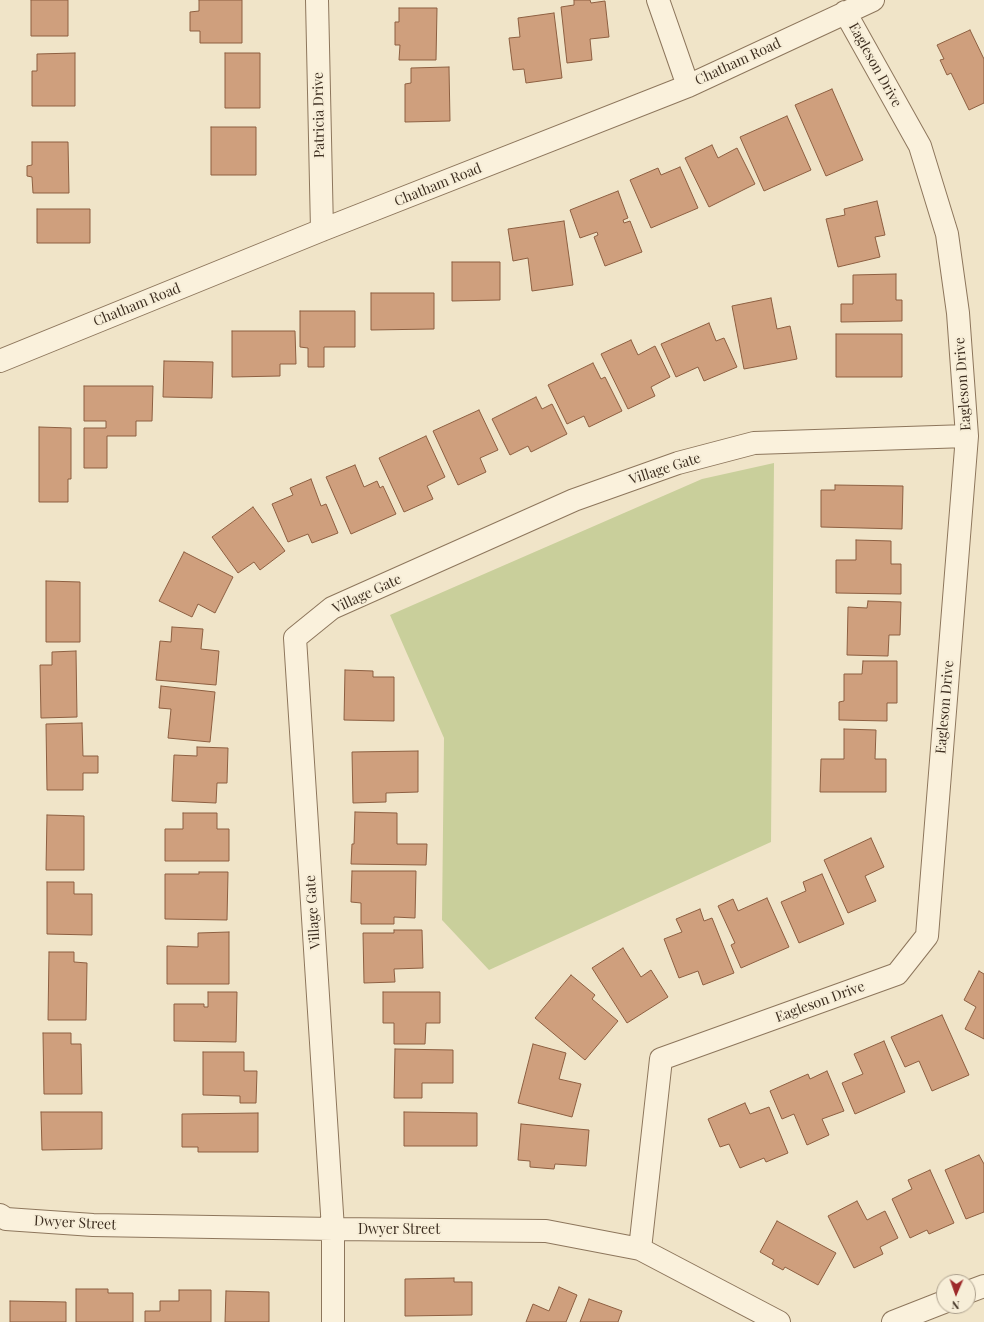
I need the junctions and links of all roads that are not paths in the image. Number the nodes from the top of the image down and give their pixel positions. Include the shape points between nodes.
1 (317, 0) edge
2 (658, 0) edge
3 (872, 0) edge
4 (845, 12) junction
5 (688, 86) junction
6 (322, 230) junction
7 (0, 361) edge
8 (967, 436) junction
9 (0, 1215) edge
10 (333, 1229) junction
11 (640, 1249) junction
12 (936, 1305) edge
13 (333, 1322) edge
14 (779, 1322) edge
15 (893, 1322) edge

1 - 6 street, Patricia Drive
2 - 5 street
3 - 4 street, Chatham Road
4 - 5 street, Chatham Road
4 - 8 street, Eagleson Drive via 920,146 947,234 958,313
5 - 6 street, Chatham Road
6 - 7 street, Chatham Road
8 - 10 street, Village Gate via 754,444 678,463 574,500 332,608 295,638
8 - 11 street, Eagleson Drive via 927,936 897,974 661,1059
9 - 10 street, Dwyer Street via 6,1219 93,1225
10 - 11 street, Dwyer Street via 546,1231
10 - 13 street
11 - 14 street, Dwyer Street
12 - 15 street

